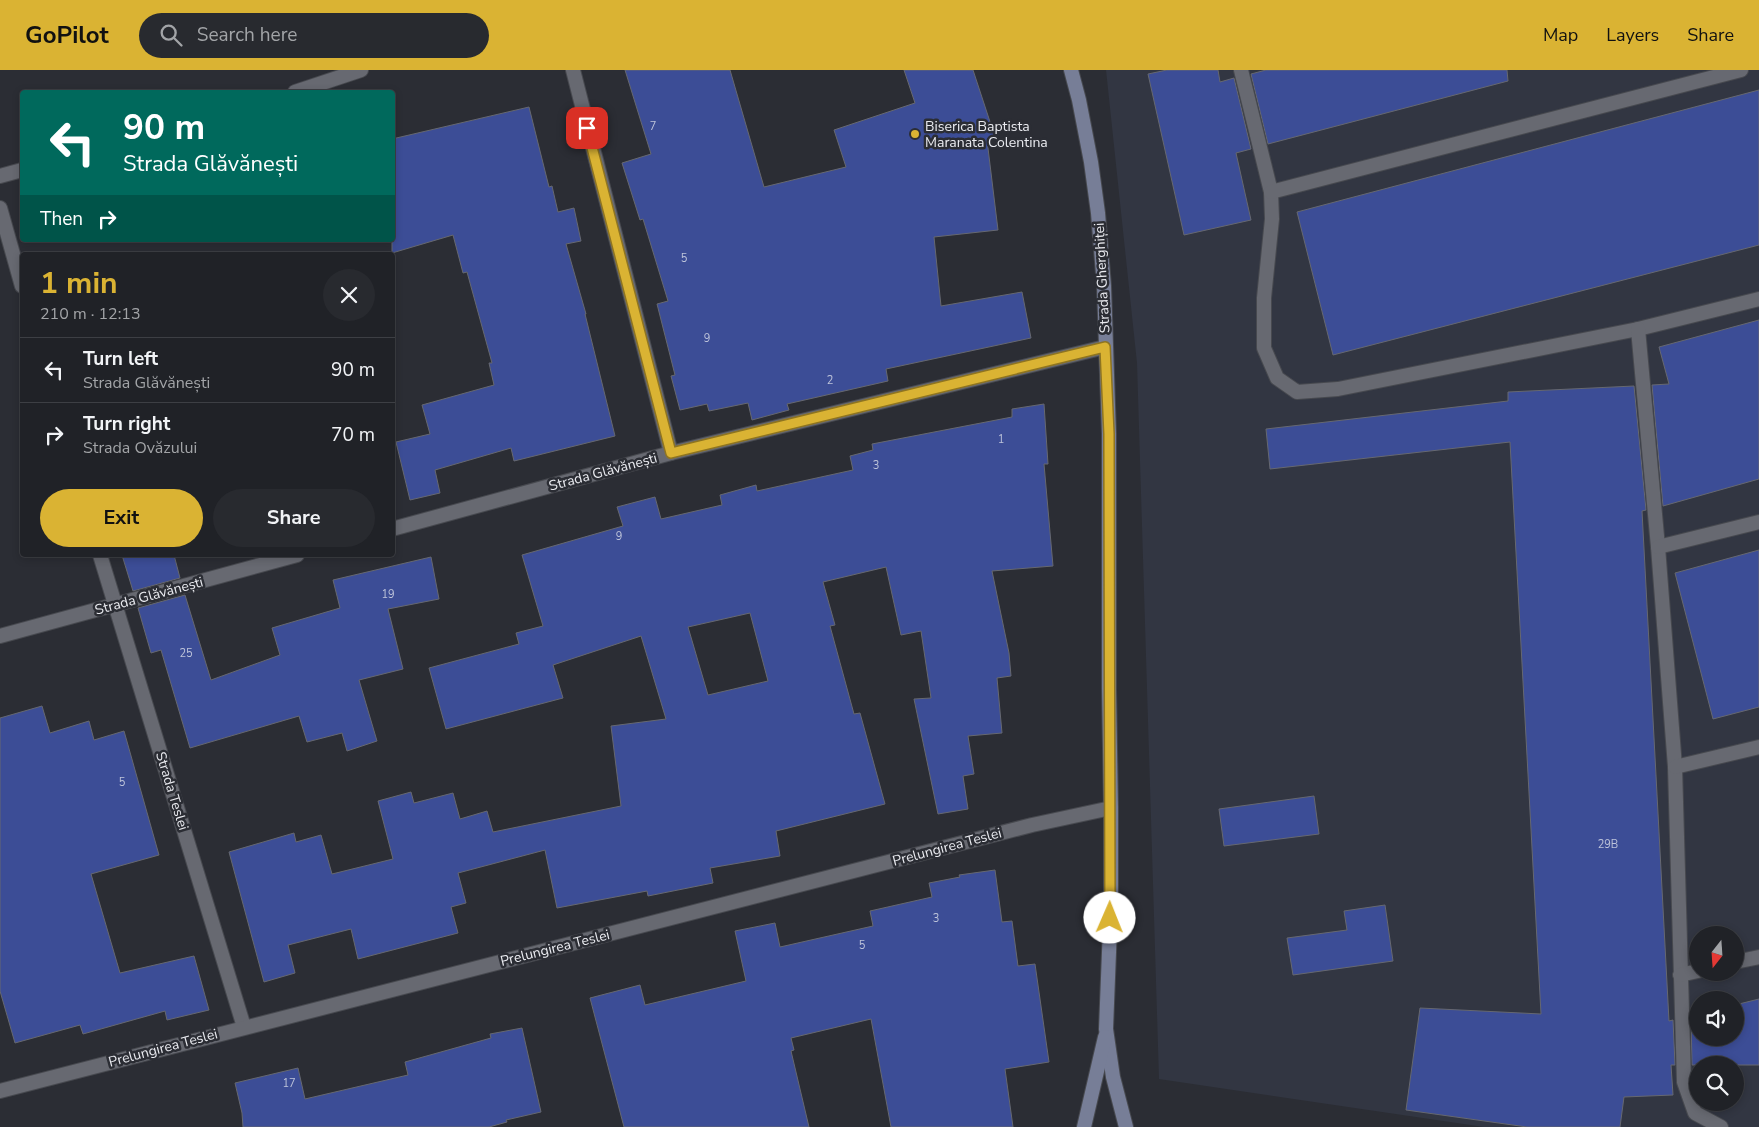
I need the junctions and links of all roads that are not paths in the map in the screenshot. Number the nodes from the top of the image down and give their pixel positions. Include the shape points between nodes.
1 (361, 70) edge
2 (573, 70) edge
3 (1071, 70) edge
4 (1241, 70) edge
5 (1741, 70) edge
6 (302, 90) edge
7 (20, 171) edge
8 (0, 176) edge
9 (1271, 192) junction
10 (0, 208) edge
11 (20, 279) edge
12 (1759, 299) edge
13 (1638, 329) junction
14 (1105, 347) junction
15 (671, 453) junction
16 (1759, 522) edge
17 (395, 528) edge
18 (1658, 547) junction
19 (101, 557) edge
20 (290, 557) edge
21 (115, 605) junction
22 (0, 636) edge
23 (1759, 747) edge
24 (1675, 767) junction
25 (1111, 808) junction
26 (1759, 957) edge
27 (1744, 960) edge
28 (1689, 973) edge
29 (1680, 975) junction
30 (244, 1027) junction
31 (1106, 1029) junction
32 (0, 1091) edge
33 (1084, 1127) edge
34 (1126, 1127) edge
35 (1722, 1127) edge

1 - 6 street
2 - 15 street
3 - 14 main road, Strada Gherghiței via 1098,213
4 - 9 street
5 - 9 street
7 - 8 street
9 - 13 street via 1264,348 1277,378 1297,392 1338,389
10 - 11 street
12 - 13 street
13 - 18 street
14 - 15 street, Strada Glăvănești
14 - 25 main road, Strada Gherghiței via 1109,434
15 - 17 street, Strada Glăvănești
16 - 18 street
18 - 24 street
19 - 21 street, Strada Teslei
20 - 21 street, Strada Glăvănești
21 - 22 street, Strada Glăvănești
21 - 30 street, Strada Teslei
23 - 24 street
24 - 29 street
25 - 30 street, Prelungirea Teslei
25 - 31 main road, Strada Gherghiței
26 - 27 street
28 - 29 street
29 - 35 street via 1684,1082 1695,1113
30 - 32 street, Prelungirea Teslei
31 - 33 main road, Strada Gherghiței
31 - 34 main road, Strada Gherghiței via 1113,1077

